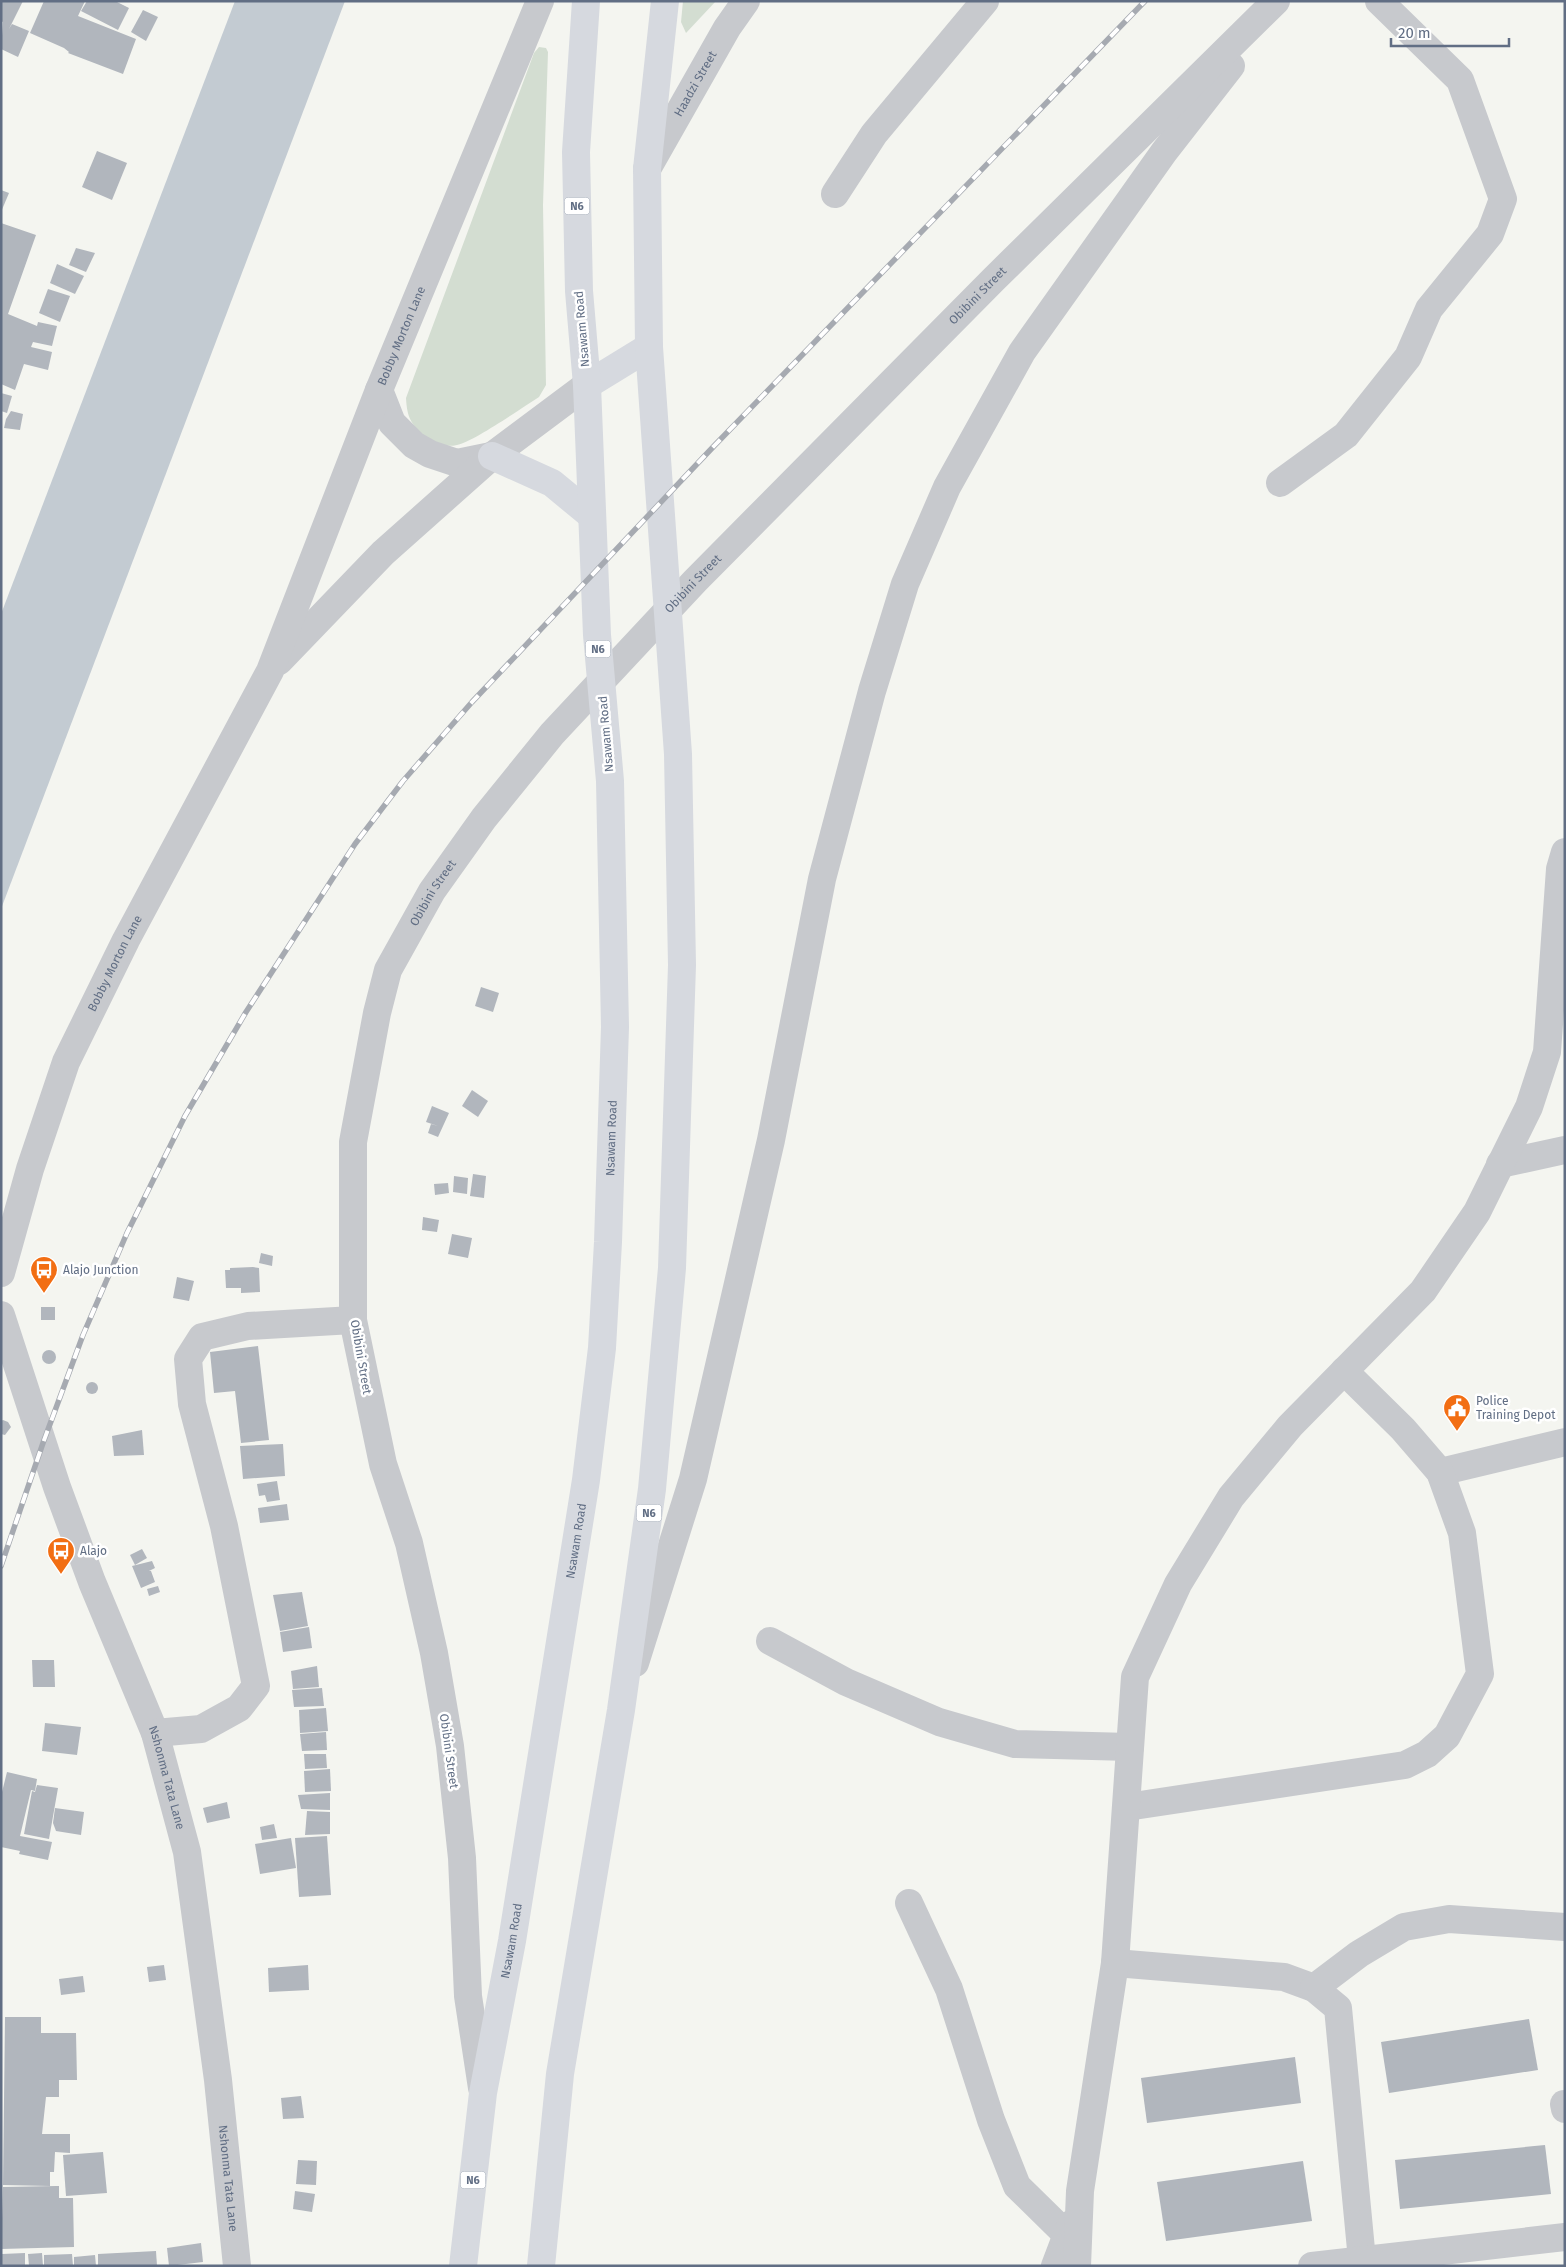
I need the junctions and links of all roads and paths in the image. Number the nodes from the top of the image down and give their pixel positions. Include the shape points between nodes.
1 (540, 1) edge
2 (586, 1) edge
3 (665, 1) edge
4 (746, 1) edge
5 (985, 1) edge
6 (1276, 1) edge
7 (1281, 1) edge
8 (1379, 1) edge
9 (647, 169) junction
10 (836, 194) dead end
11 (649, 353) junction
12 (380, 390) junction
13 (588, 398) junction
14 (492, 456) junction
15 (1280, 483) dead end
16 (592, 516) junction
17 (270, 671) junction
18 (1565, 852) edge
19 (1565, 1150) edge
20 (1500, 1164) junction
21 (1, 1273) edge
22 (353, 1320) junction
23 (4, 1330) edge
24 (1344, 1371) junction
25 (1565, 1442) edge
26 (1440, 1472) junction
27 (770, 1641) dead end
28 (620, 1710) junction
29 (155, 1733) junction
30 (1130, 1747) junction
31 (1126, 1807) junction
32 (909, 1903) dead end
33 (1565, 1927) edge
34 (1115, 1963) junction
35 (1314, 1988) junction
36 (483, 2093) junction
37 (1564, 2104) edge
38 (1565, 2109) edge
39 (1080, 2191) junction
40 (1067, 2236) junction
41 (1565, 2237) edge
42 (1528, 2254) edge
43 (1362, 2260) junction
44 (237, 2266) edge
45 (463, 2266) edge
46 (540, 2266) edge
47 (1054, 2266) edge
48 (1077, 2266) edge
49 (1312, 2266) edge

1 - 12 street, Bobby Morton Lane
2 - 13 highway, Nsawam Road / N6 via 576,152 579,291
3 - 9 highway, N6
4 - 9 street, Haadzi Street via 727,28
5 - 10 street via 874,134
6 - 22 street, Obibini Street via 695,581 552,734 484,818 437,884 388,970 377,1013 353,1142
7 - 28 street via 1164,152 1022,352 947,487 905,584 872,691 822,879 771,1140 693,1479
8 - 15 street via 1460,80 1503,199 1490,234 1429,309 1408,357 1346,436
9 - 11 highway, N6
11 - 13 highway
11 - 28 highway, N6 via 678,754 682,965 672,1268 652,1489
12 - 14 street via 392,423 414,445 457,463
12 - 17 street, Bobby Morton Lane
13 - 14 street, Bobby Morton Lane
13 - 16 highway, Nsawam Road / N6
14 - 16 highway via 552,483
14 - 17 street, Bobby Morton Lane via 383,553
16 - 36 highway, Nsawam Road / N6 via 597,635 610,781 615,1027 602,1348 586,1480 512,1941
17 - 21 street, Bobby Morton Lane via 126,940 66,1062 30,1169
18 - 20 street via 1560,869 1548,1052 1529,1107
19 - 20 street
20 - 24 street via 1477,1212 1422,1291
22 - 29 street via 239,1328 202,1337 188,1359 192,1404 224,1526 256,1686 239,1708 201,1729
22 - 36 street, Obibini Street via 384,1464 408,1543 430,1634 450,1746 462,1858 468,1996
23 - 29 street, Nshonma Tata Lane via 92,1582
24 - 26 street via 1403,1429
24 - 30 street via 1290,1426 1231,1497 1178,1584 1135,1677
25 - 26 street
26 - 31 street via 1462,1533 1480,1674 1447,1736 1427,1754 1405,1764
27 - 30 street via 846,1682 939,1722 1015,1744
28 - 46 highway, N6 via 560,2074
29 - 44 street, Nshonma Tata Lane via 187,1852 218,2080
30 - 31 street
31 - 34 street
32 - 40 street via 949,1989 991,2120 1017,2186
33 - 35 street via 1449,1919 1404,1927 1359,1954
34 - 35 street via 1284,1977
34 - 39 street
35 - 43 street via 1338,2008
36 - 45 highway, Nsawam Road / N6
37 - 38 street
39 - 40 street
39 - 48 street
40 - 47 street
41 - 42 street
42 - 43 street
43 - 49 street

